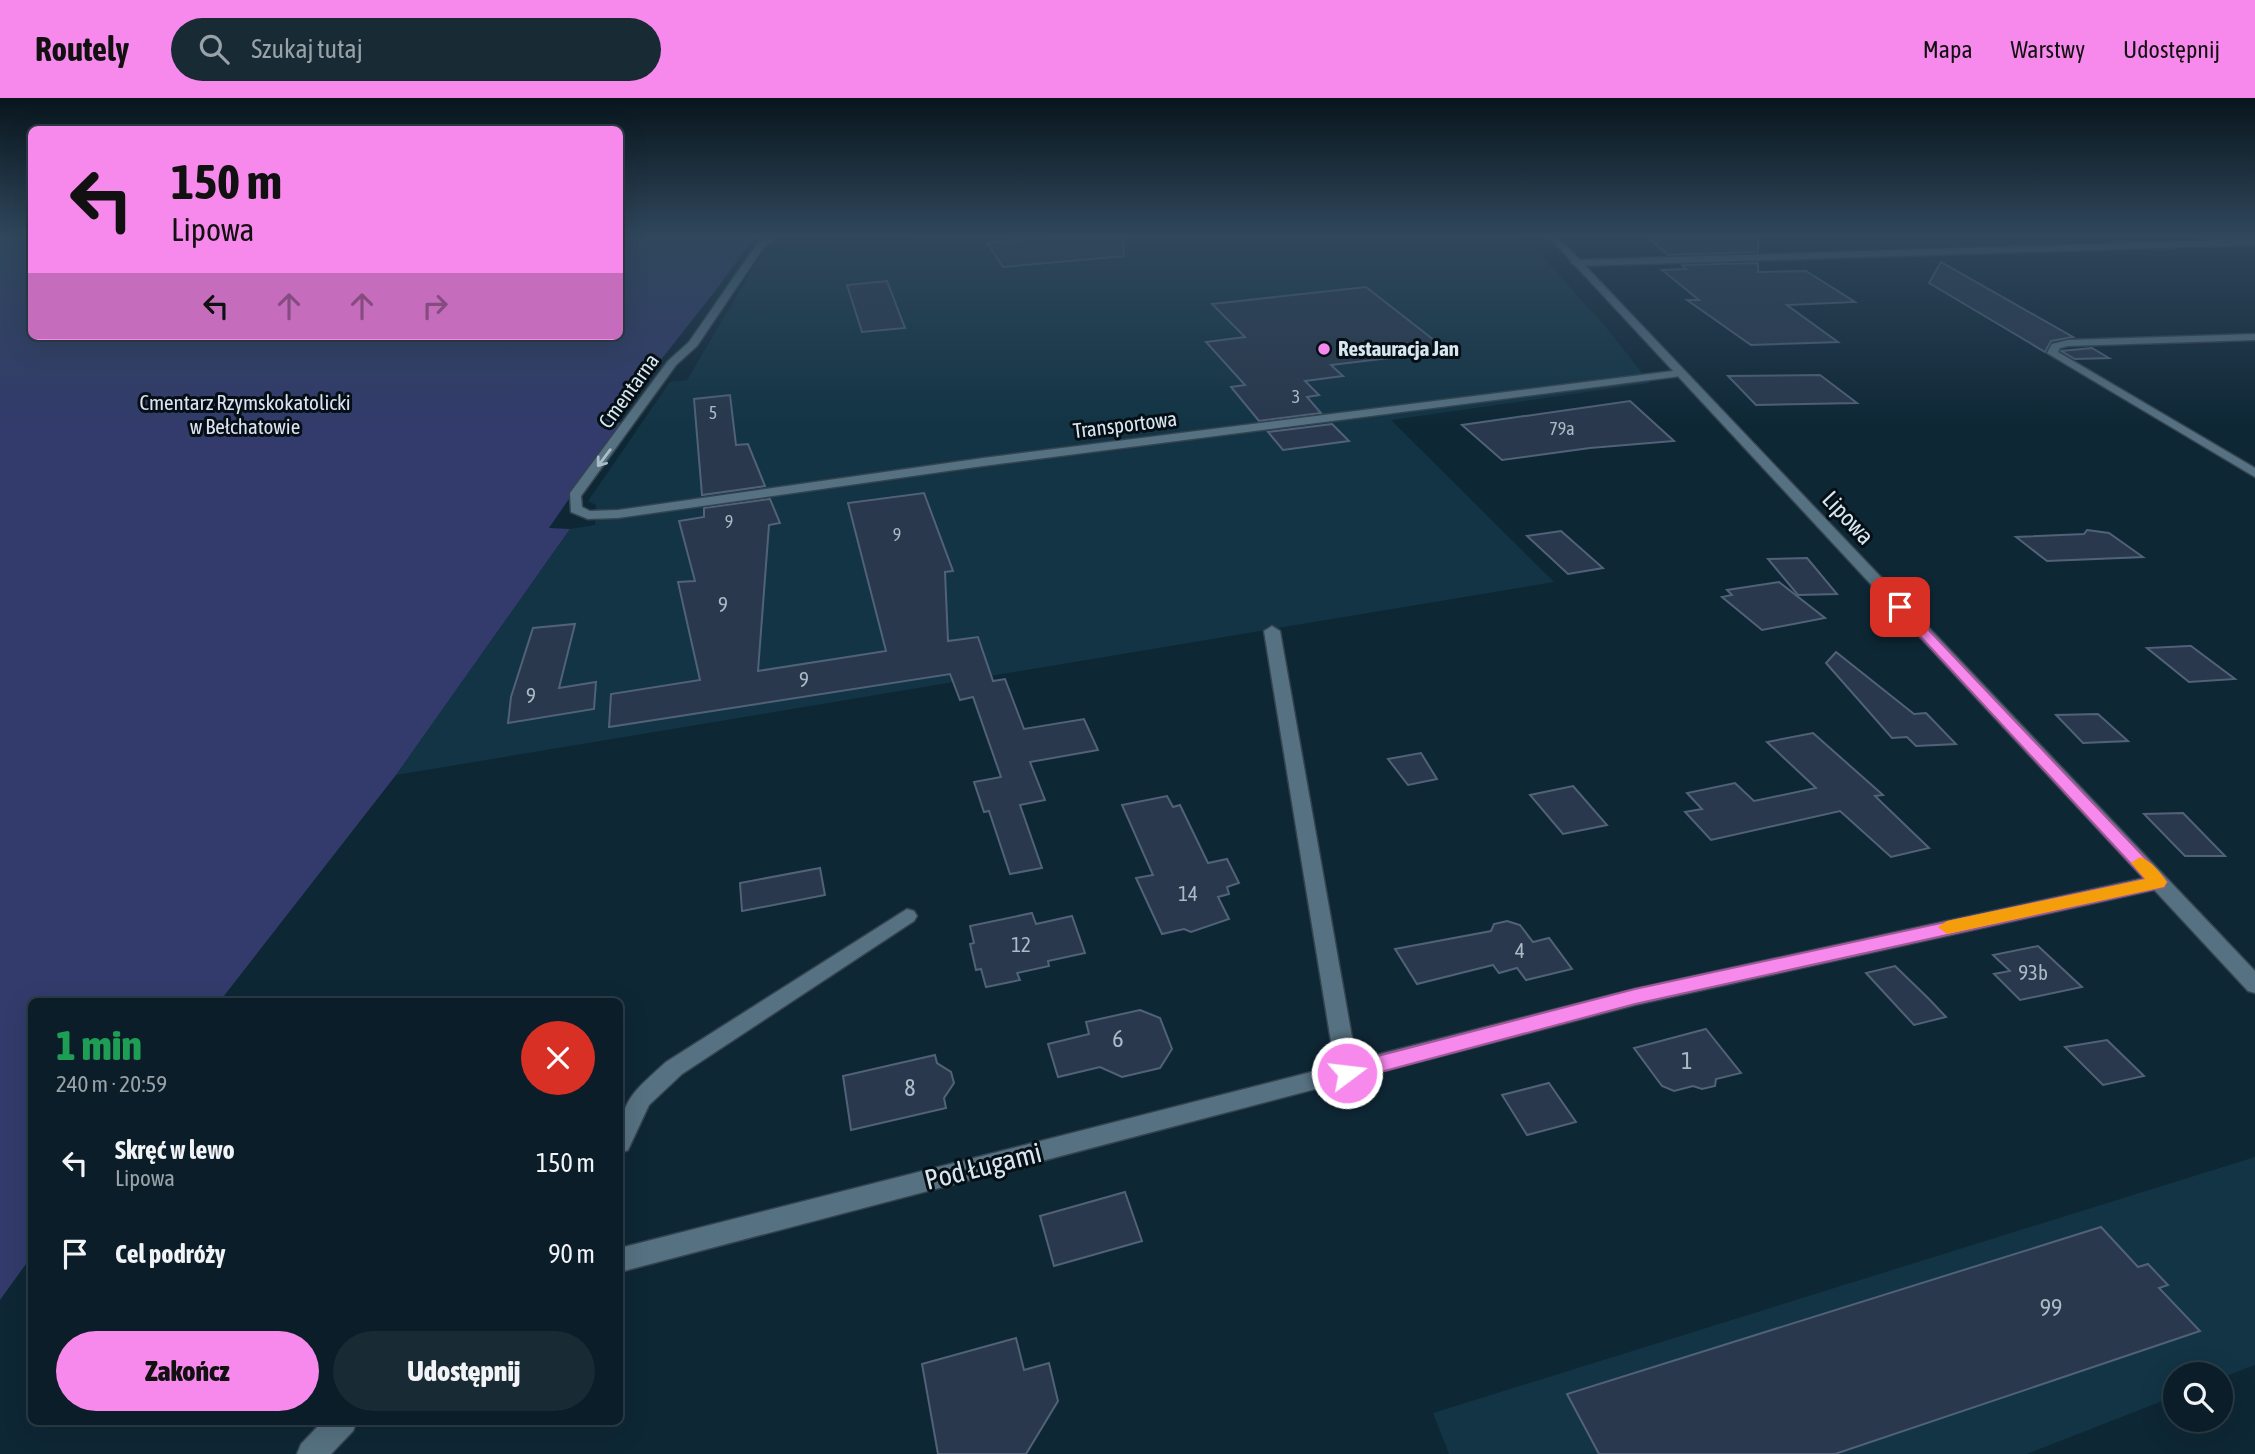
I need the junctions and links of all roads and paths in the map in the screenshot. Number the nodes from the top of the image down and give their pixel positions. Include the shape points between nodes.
1 (724, 299) edge
2 (1611, 299) edge
3 (2255, 337) edge
4 (1681, 373) junction
5 (2255, 473) edge
6 (576, 509) joint
7 (1272, 631) dead end
8 (2158, 882) junction
9 (907, 916) dead end
10 (2255, 985) edge
11 (1347, 1073) junction
12 (623, 1137) edge
13 (623, 1259) edge
14 (339, 1425) edge
15 (311, 1454) edge

1 -> 6 street, Cmentarna via 575,496
2 - 4 street, Lipowa
3 - 5 street via 2068,343 2053,349 2057,359
4 - 6 street, Transportowa via 983,462 618,514 588,515
4 - 8 street, Lipowa
7 - 11 street
8 - 10 street, Lipowa
8 - 11 street, Pod Ługami via 1635,997
9 - 12 street via 674,1068 641,1099
11 - 13 street, Pod Ługami
14 - 15 street

